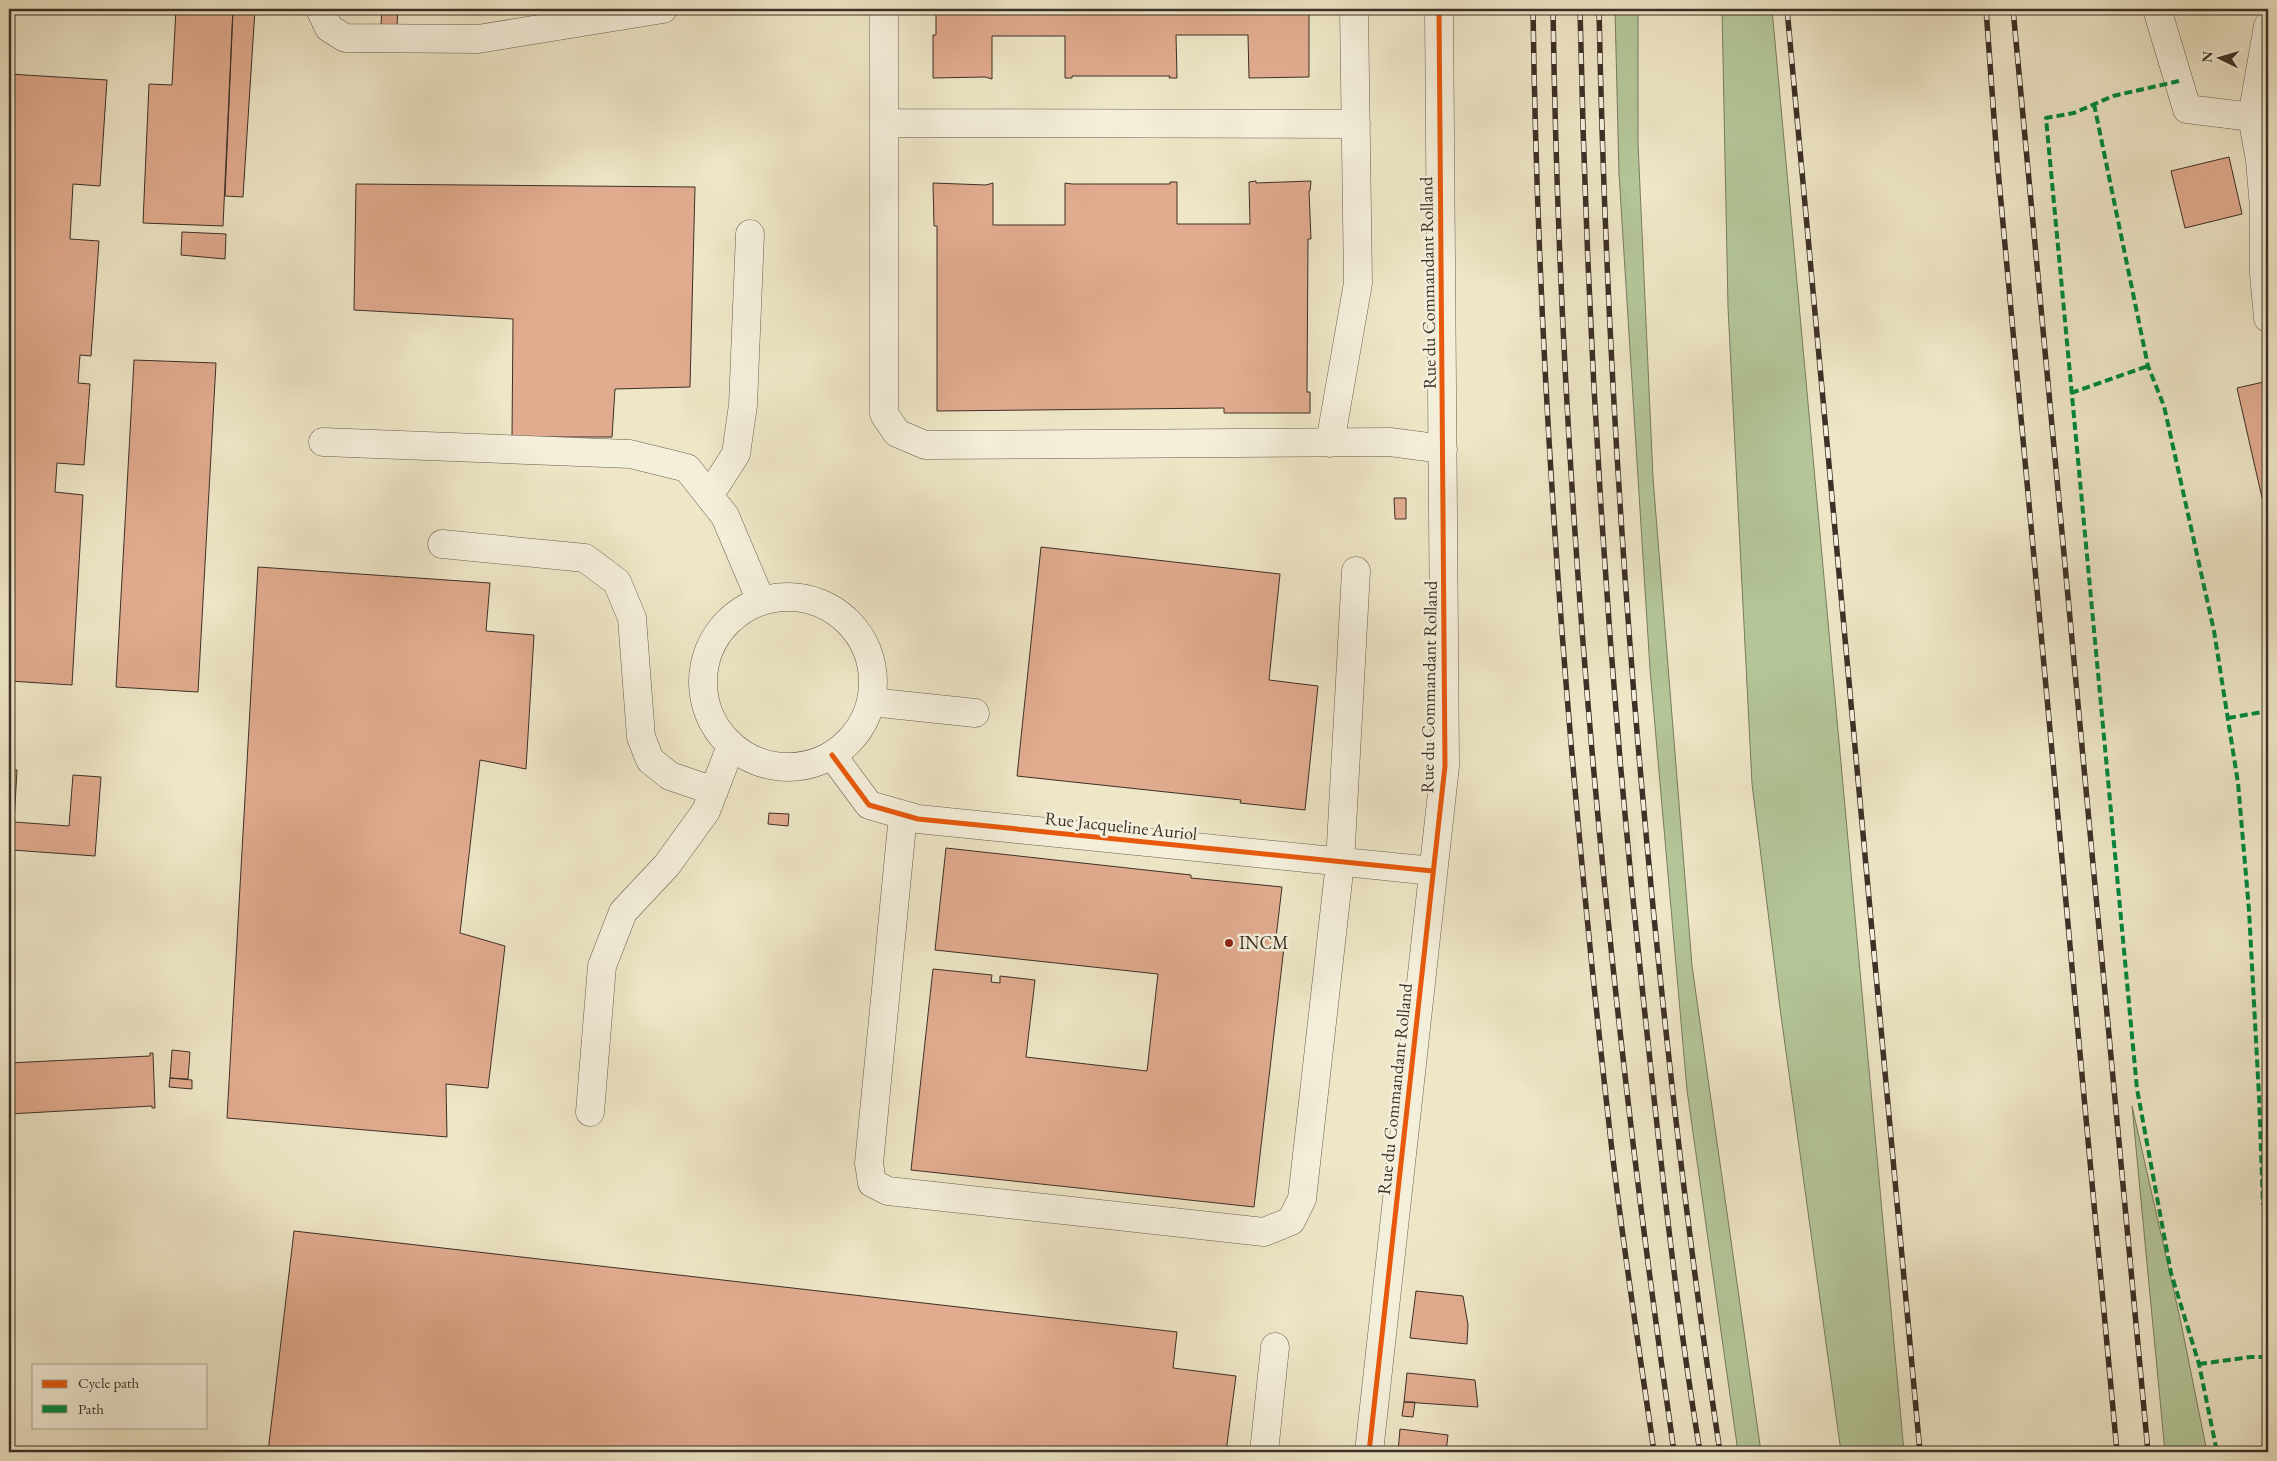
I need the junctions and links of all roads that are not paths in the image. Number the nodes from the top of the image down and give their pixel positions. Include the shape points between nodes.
1 (320, 9) edge
2 (663, 9) edge
3 (884, 9) edge
4 (1354, 9) edge
5 (1439, 9) edge
6 (2157, 9) edge
7 (2268, 26) edge
8 (2252, 117) junction
9 (884, 123) junction
10 (1356, 124) junction
11 (750, 234) dead end
12 (2268, 318) edge
13 (323, 442) dead end
14 (1330, 442) junction
15 (1443, 449) junction
16 (709, 496) junction
17 (442, 544) dead end
18 (1356, 572) dead end
19 (761, 601) junction
20 (871, 702) junction
21 (974, 713) dead end
22 (731, 746) junction
23 (832, 755) junction
24 (714, 791) junction
25 (903, 815) junction
26 (1340, 863) junction
27 (1433, 872) junction
28 (590, 1112) dead end
29 (1275, 1346) dead end
30 (1264, 1452) edge
31 (1369, 1452) edge

1 - 2 street via 329,28 344,38 478,39
3 - 9 street
4 - 10 street
5 - 15 street, Rue du Commandant Rolland
6 - 8 street via 2187,109
7 - 8 street
8 - 12 street via 2264,208
9 - 10 street
9 - 14 street via 884,414 897,434 925,445
10 - 14 street via 1358,282
11 - 16 street via 743,405 736,454
13 - 16 street via 630,454 686,468
14 - 15 street via 1390,442
15 - 27 street, Rue du Commandant Rolland via 1445,766
16 - 19 street via 726,516
17 - 24 street via 585,558 617,582 632,618 641,737 650,760 670,776
18 - 26 street
19 - 20 street via 781,597 802,598 823,604 840,614 857,630 868,650 873,672
19 - 22 street via 742,610 726,624 713,641 705,661 706,707 716,729
20 - 21 street
20 - 23 street via 856,736
22 - 23 street via 751,759 773,767 796,768
22 - 24 street
23 - 25 street, Rue Jacqueline Auriol via 868,805
24 - 28 street via 706,811 667,865 623,912 602,966
25 - 26 street, Rue Jacqueline Auriol
25 - 26 street via 869,1163 872,1183 888,1191 1264,1232 1291,1221 1302,1199
26 - 27 street, Rue Jacqueline Auriol
27 - 31 street, Rue du Commandant Rolland
29 - 30 street

